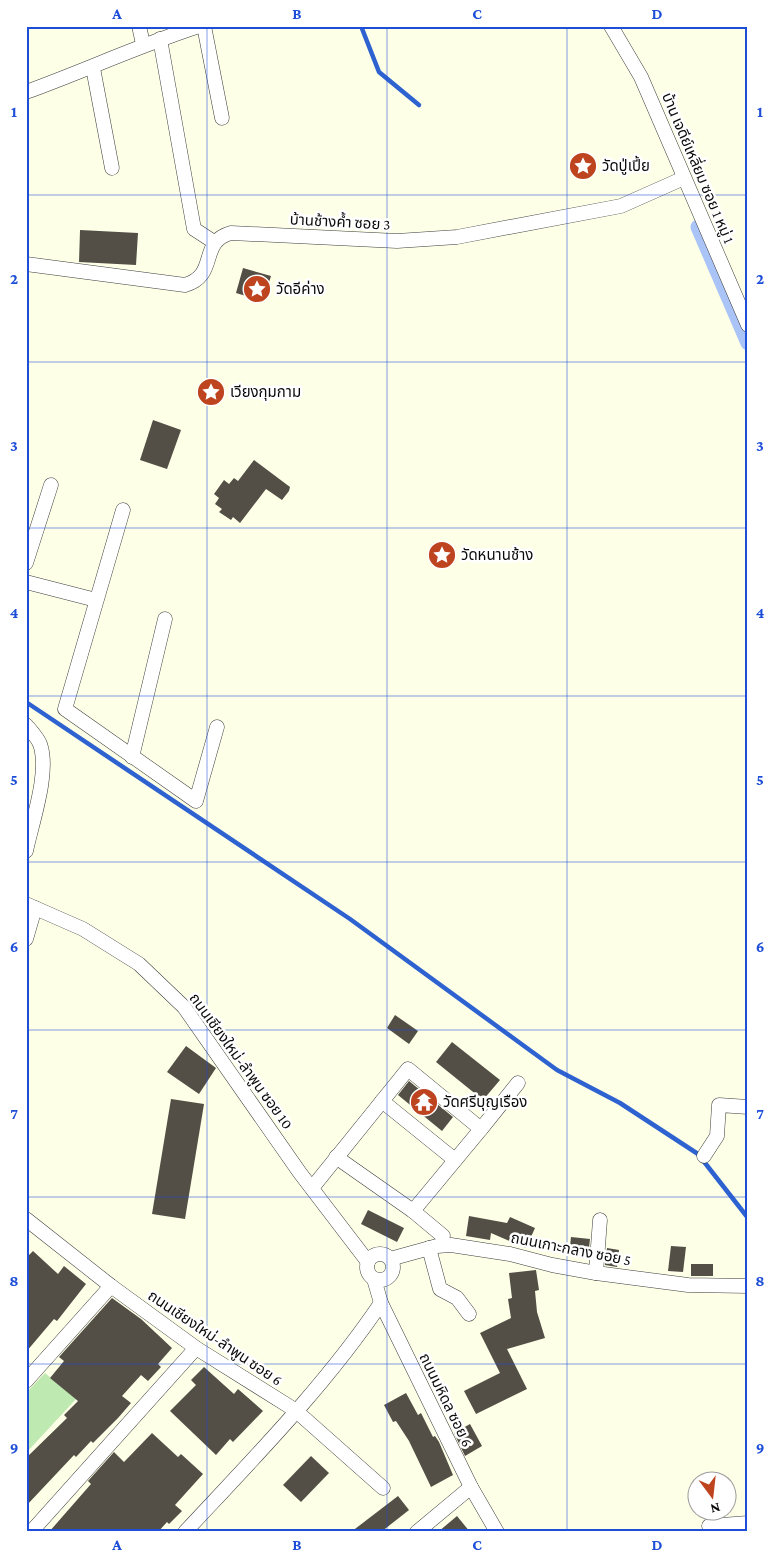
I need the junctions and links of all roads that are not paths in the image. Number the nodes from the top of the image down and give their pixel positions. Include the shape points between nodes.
1 (139, 26) edge
2 (199, 26) edge
3 (204, 26) edge
4 (611, 26) edge
5 (160, 38) junction
6 (143, 44) junction
7 (92, 68) junction
8 (26, 92) edge
9 (222, 118) dead end
10 (112, 168) dead end
11 (679, 180) junction
12 (214, 242) junction
13 (26, 264) edge
14 (748, 325) edge
15 (51, 485) dead end
16 (123, 510) dead end
17 (26, 563) edge
18 (26, 582) edge
19 (96, 600) junction
20 (166, 620) dead end
21 (26, 725) edge
22 (217, 727) dead end
23 (132, 757) junction
24 (26, 851) edge
25 (30, 906) edge
26 (26, 939) edge
27 (518, 1083) dead end
28 (382, 1101) junction
29 (748, 1106) edge
30 (481, 1129) junction
31 (704, 1156) dead end
32 (336, 1157) junction
33 (455, 1160) junction
34 (312, 1188) junction
35 (413, 1211) junction
36 (27, 1220) edge
37 (600, 1220) dead end
38 (443, 1236) dead end
39 (429, 1248) junction
40 (390, 1259) junction
41 (368, 1262) junction
42 (596, 1273) junction
43 (374, 1278) junction
44 (111, 1286) junction
45 (748, 1286) edge
46 (381, 1303) junction
47 (469, 1314) dead end
48 (196, 1348) junction
49 (26, 1380) edge
50 (295, 1410) junction
51 (471, 1487) junction
52 (383, 1488) dead end
53 (748, 1523) edge
54 (709, 1526) dead end
55 (31, 1532) edge
56 (185, 1532) edge
57 (417, 1532) edge
58 (497, 1532) edge

1 - 6 street
2 - 5 street
3 - 9 street
4 - 11 street, บ้าน เจดีย์เหลี่ยม ซอย 1 หมู่ 1 via 642,77
5 - 6 street
5 - 12 street via 194,229
6 - 7 street
7 - 8 street
7 - 10 street
11 - 12 street, บ้านช้างค้ำ ซอย 3 via 621,206 457,237 397,241 231,233
11 - 14 street, บ้าน เจดีย์เหลี่ยม ซอย 1 หมู่ 1
12 - 13 street via 199,279 185,285
15 - 17 street
16 - 19 street
18 - 19 street
19 - 23 street via 65,709
20 - 23 street
21 - 24 street via 40,744 43,773
22 - 23 street via 196,801
25 - 26 street
25 - 34 street, ถนนเชียงใหม่-ลำพูน ซอย 10 via 84,929 139,964 184,1006
27 - 30 street
28 - 30 street via 408,1069
28 - 32 street
28 - 33 street
29 - 31 street via 719,1105 717,1136
30 - 33 street
32 - 34 street
32 - 35 street
33 - 35 street
34 - 41 street, ถนนเชียงใหม่-ลำพูน ซอย 10
35 - 38 street
36 - 44 street, ถนนเชียงใหม่-ลำพูน ซอย 6
37 - 42 street
39 - 40 street, ถนนเกาะกลาง ซอย 5
39 - 42 street, ถนนเกาะกลาง ซอย 5 via 451,1245
39 - 47 street via 440,1289 457,1298
40 - 41 street via 381,1254
40 - 43 street via 392,1273 384,1279
41 - 43 street via 368,1271
42 - 45 street, ถนนเกาะกลาง ซอย 5 via 688,1286
43 - 46 street, ถนนมหิดล ซอย 6
44 - 48 street, ถนนเชียงใหม่-ลำพูน ซอย 6
44 - 49 street
46 - 50 street via 355,1340
46 - 51 street, ถนนมหิดล ซอย 6
48 - 50 street, ถนนเชียงใหม่-ลำพูน ซอย 6
48 - 55 street
50 - 52 street, ถนนเชียงใหม่-ลำพูน ซอย 6
50 - 56 street
51 - 57 street
51 - 58 street, ถนนมหิดล ซอย 6
53 - 54 street

